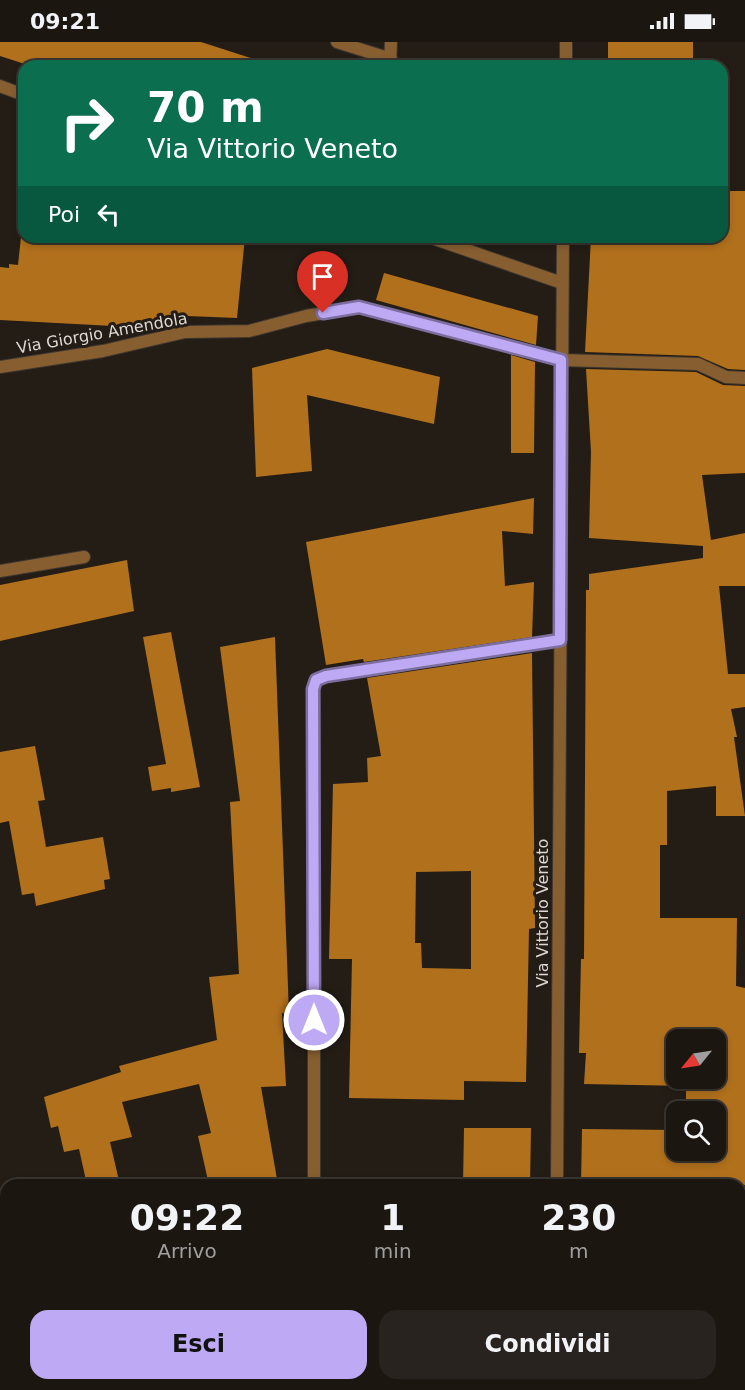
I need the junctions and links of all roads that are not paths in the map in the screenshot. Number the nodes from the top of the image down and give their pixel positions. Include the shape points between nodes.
1 (337, 42) edge
2 (391, 42) edge
3 (566, 42) edge
4 (386, 60) edge
5 (391, 60) edge
6 (566, 60) edge
7 (0, 86) edge
8 (18, 93) edge
9 (446, 243) edge
10 (563, 243) edge
11 (562, 283) junction
12 (561, 360) junction
13 (0, 368) edge
14 (745, 378) edge
15 (84, 557) dead end
16 (0, 572) edge
17 (560, 640) junction
18 (314, 1179) edge
19 (557, 1179) edge

1 - 4 street
2 - 5 street
3 - 6 street
7 - 8 street
9 - 11 street
10 - 11 street, Via Vittorio Veneto
11 - 12 street, Via Vittorio Veneto
12 - 13 street, Via Giorgio Amendola via 359,307 249,331 185,332
12 - 14 street, Via Giorgio Amendola via 698,364 726,377
12 - 17 street, Via Vittorio Veneto
15 - 16 street
17 - 18 street via 326,676 314,684
17 - 19 street, Via Vittorio Veneto

